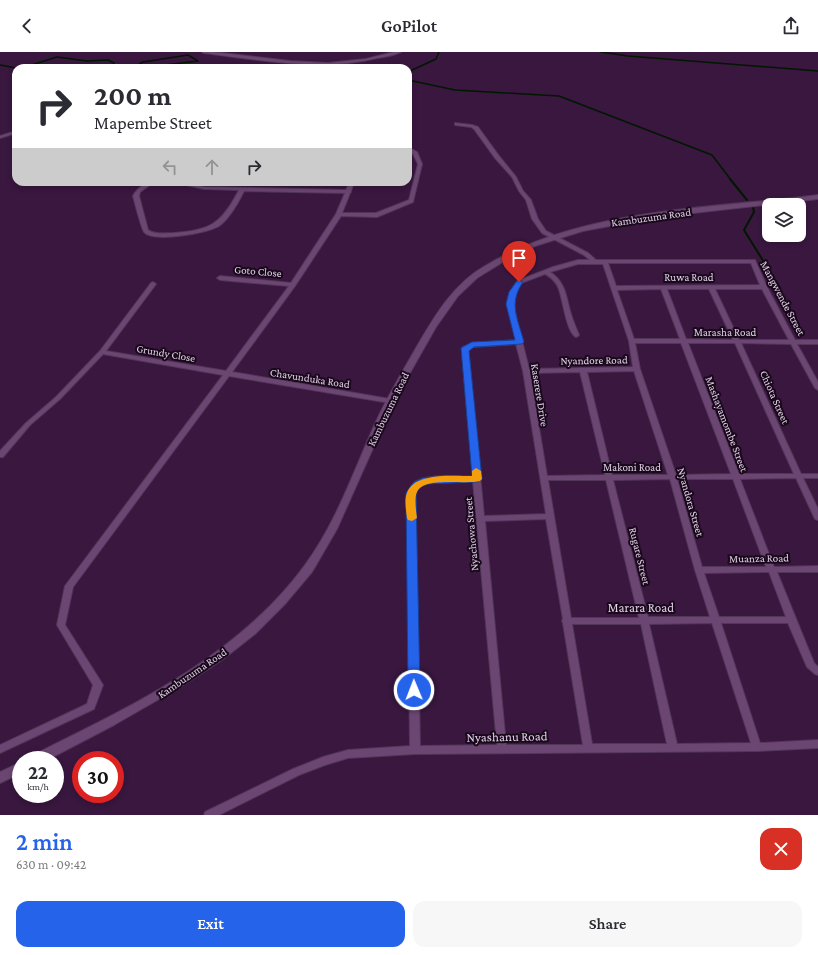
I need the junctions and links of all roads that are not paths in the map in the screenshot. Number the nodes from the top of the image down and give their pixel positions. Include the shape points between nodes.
1 (204, 52) edge
2 (399, 52) edge
3 (328, 64) joint
4 (457, 124) dead end
5 (12, 133) edge
6 (8, 134) junction
7 (12, 136) edge
8 (0, 137) edge
9 (412, 151) edge
10 (146, 186) edge
11 (193, 186) edge
12 (351, 186) edge
13 (242, 189) junction
14 (349, 192) junction
15 (818, 197) edge
16 (339, 214) junction
17 (555, 236) junction
18 (752, 261) joint
19 (595, 262) junction
20 (605, 262) junction
21 (544, 271) junction
22 (220, 278) dead end
23 (153, 284) dead end
24 (293, 285) junction
25 (663, 287) junction
26 (711, 287) junction
27 (764, 287) junction
28 (614, 288) junction
29 (576, 334) dead end
30 (632, 341) junction
31 (794, 341) junction
32 (520, 342) junction
33 (683, 342) junction
34 (738, 342) junction
35 (818, 342) edge
36 (102, 352) junction
37 (583, 370) junction
38 (638, 370) junction
39 (526, 371) junction
40 (227, 374) junction
41 (818, 388) edge
42 (390, 401) junction
43 (0, 456) edge
44 (798, 476) junction
45 (818, 476) edge
46 (736, 477) junction
47 (542, 478) junction
48 (609, 478) junction
49 (673, 478) junction
50 (477, 479) junction
51 (549, 516) junction
52 (818, 517) edge
53 (481, 519) junction
54 (772, 569) junction
55 (818, 569) edge
56 (699, 570) junction
57 (644, 620) junction
58 (716, 620) junction
59 (791, 620) junction
60 (566, 621) junction
61 (818, 672) edge
62 (818, 744) edge
63 (757, 747) junction
64 (588, 748) junction
65 (673, 748) junction
66 (0, 749) edge
67 (415, 750) junction
68 (502, 750) junction
69 (53, 751) edge
70 (12, 772) edge
71 (0, 778) edge
72 (209, 815) edge

1 - 3 street
2 - 3 street via 366,60
4 - 17 street via 476,128 514,177 544,232
5 - 6 street
6 - 7 street
6 - 8 street
9 - 16 street via 420,164 411,201 377,215
10 - 13 street via 138,191 136,196 146,231 155,235 215,226
11 - 13 street
12 - 14 street
13 - 14 street
14 - 16 street
15 - 17 main road, Kambuzuma Road via 635,218 581,228
16 - 24 street
17 - 19 street
17 - 42 main road, Kambuzuma Road via 520,250 486,268 449,301 436,319
18 - 20 street, Kaserere Drive
18 - 27 street, Mangwende Street
19 - 20 street, Kaserere Drive
19 - 21 street, Kaserere Drive via 570,264
20 - 28 street, Nyandora Street
21 - 29 street via 560,283
21 - 32 street, Kaserere Drive via 519,282 513,292 510,304
22 - 24 street, Goto Close
23 - 36 street
24 - 40 street
25 - 26 street, Ruwa Road
25 - 28 street, Ruwa Road
25 - 33 street, Mashayamombe Street
26 - 27 street, Ruwa Road
26 - 34 street, Chiota Street
27 - 31 street, Mangwende Street
28 - 30 street, Nyandora Street
30 - 33 street, Marasha Road
30 - 38 street, Nyandora Street
31 - 34 street, Marasha Road
31 - 35 street, Marasha Road
31 - 41 street, Mangwende Street
32 - 39 street, Kaserere Drive
32 - 50 street, Nyachowa Street via 472,345 465,348
33 - 34 street, Marasha Road
33 - 46 street, Mashayamombe Street
34 - 44 street, Chiota Street
36 - 40 street, Grundy Close
36 - 43 street via 58,398 28,424
37 - 38 street, Nyandore Road
37 - 39 street, Nyandore Road
37 - 48 street, Rugare Street
38 - 49 street, Nyandora Street
39 - 47 street, Kaserere Drive
40 - 42 street, Chavunduka Road
40 - 66 street via 69,586 60,625 98,685 91,706
42 - 69 main road, Kambuzuma Road via 337,519 322,546 308,568 264,618 217,658 177,685
44 - 45 street, Makoni Road
44 - 46 street, Makoni Road
44 - 52 street, Chiota Street
46 - 49 street, Makoni Road
46 - 54 street, Mashayamombe Street
47 - 48 street, Makoni Road
47 - 51 street, Kaserere Drive
48 - 49 street, Makoni Road
48 - 57 street, Rugare Street
49 - 56 street, Nyandora Street
50 - 53 street, Nyachowa Street
50 - 67 street via 423,482 411,493
51 - 53 street
51 - 60 street, Kaserere Drive
53 - 68 street, Nyachowa Street
54 - 55 street, Muanza Road
54 - 56 street, Muanza Road
54 - 59 street, Mashayamombe Street
56 - 58 street, Nyandora Street
57 - 58 street, Marara Road
57 - 60 street, Marara Road
57 - 65 street, Rugare Street
58 - 59 street, Marara Road
58 - 63 street, Nyandora Street
59 - 61 street, Mashayamombe Street via 810,664
60 - 64 street, Kaserere Drive
62 - 63 street, Nyashanu Road
63 - 65 street, Nyashanu Road
64 - 65 street, Nyashanu Road
64 - 68 street, Nyashanu Road
67 - 68 street, Nyashanu Road
67 - 72 street, Nyashanu Road via 348,754 323,761
70 - 71 main road

